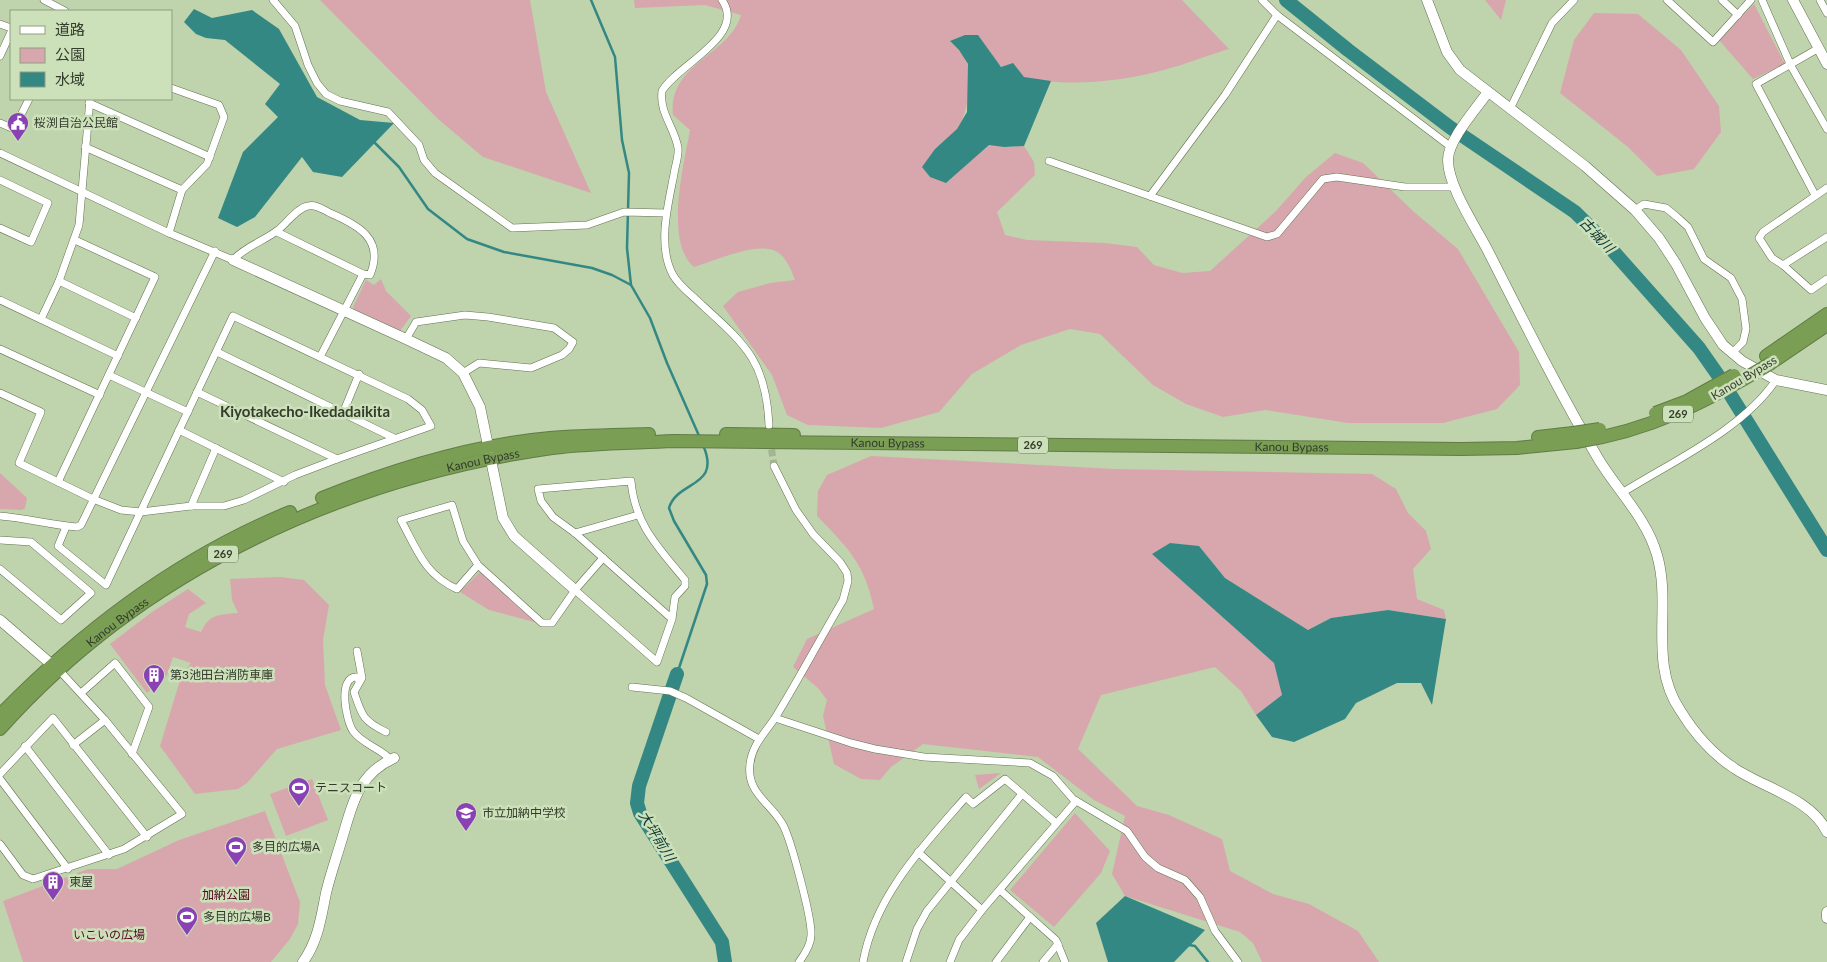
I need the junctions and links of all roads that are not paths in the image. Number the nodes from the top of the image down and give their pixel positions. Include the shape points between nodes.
1 (44, 0) edge
2 (273, 0) edge
3 (722, 0) edge
4 (1262, 0) edge
5 (1427, 0) edge
6 (1574, 0) edge
7 (1667, 0) edge
8 (1722, 0) edge
9 (1751, 0) edge
10 (1762, 0) edge
11 (1793, 0) edge
12 (1820, 0) edge
13 (64, 10) edge
14 (1827, 13) edge
15 (1277, 15) junction
16 (1738, 15) junction
17 (10, 34) edge
18 (1818, 48) junction
19 (0, 56) edge
20 (1827, 64) edge
21 (1791, 66) junction
22 (172, 88) edge
23 (1488, 92) junction
24 (28, 100) edge
25 (90, 101) edge
26 (1510, 108) junction
27 (0, 123) edge
28 (1827, 129) edge
29 (1452, 145) junction
30 (85, 147) junction
31 (0, 154) edge
32 (210, 158) junction
33 (1049, 160) dead end
34 (0, 180) edge
35 (1455, 187) junction
36 (1827, 188) edge
37 (182, 190) junction
38 (82, 192) junction
39 (1815, 195) junction
40 (1150, 196) junction
41 (1635, 210) junction
42 (666, 213) junction
43 (0, 228) edge
44 (277, 232) junction
45 (169, 233) junction
46 (1827, 237) edge
47 (75, 240) junction
48 (214, 251) junction
49 (233, 260) junction
50 (1783, 265) junction
51 (363, 274) junction
52 (1827, 279) edge
53 (59, 281) junction
54 (0, 300) edge
55 (344, 311) junction
56 (1827, 314) edge
57 (136, 318) junction
58 (41, 319) junction
59 (1827, 325) edge
60 (406, 339) junction
61 (0, 348) edge
62 (217, 352) junction
63 (1732, 353) junction
64 (118, 356) junction
65 (320, 357) junction
66 (1768, 360) junction
67 (463, 373) junction
68 (359, 374) junction
69 (109, 375) junction
70 (1776, 380) junction
71 (1827, 390) edge
72 (144, 392) junction
73 (198, 392) junction
74 (0, 393) edge
75 (100, 395) junction
76 (188, 412) junction
77 (343, 413) junction
78 (769, 425) dead end
79 (179, 430) junction
80 (394, 438) junction
81 (216, 448) junction
82 (489, 454) junction
83 (337, 459) junction
84 (774, 466) tunnel mouth
85 (58, 482) junction
86 (284, 482) junction
87 (1622, 493) junction
88 (93, 499) junction
89 (191, 506) junction
90 (141, 512) junction
91 (638, 515) junction
92 (0, 516) edge
93 (66, 526) junction
94 (575, 533) junction
95 (0, 540) edge
96 (603, 558) junction
97 (478, 564) junction
98 (0, 569) edge
99 (575, 590) junction
100 (672, 619) junction
101 (0, 620) edge
102 (357, 651) dead end
103 (55, 667) junction
104 (359, 681) junction
105 (632, 687) dead end
106 (81, 693) junction
107 (0, 715) edge
108 (774, 718) junction
109 (105, 720) junction
110 (0, 729) edge
111 (386, 732) dead end
112 (760, 739) junction
113 (73, 745) junction
114 (25, 746) junction
115 (132, 754) junction
116 (392, 759) joint
117 (0, 774) edge
118 (0, 779) edge
119 (1022, 794) junction
120 (1076, 801) junction
121 (1056, 823) junction
122 (1827, 832) edge
123 (147, 837) junction
124 (0, 844) edge
125 (918, 852) junction
126 (109, 855) junction
127 (68, 869) junction
128 (951, 881) junction
129 (1000, 890) junction
130 (982, 910) junction
131 (1827, 912) edge
132 (1030, 916) junction
133 (1827, 918) edge
134 (1058, 944) junction
135 (303, 962) edge
136 (799, 962) edge
137 (862, 962) edge
138 (906, 962) edge
139 (950, 962) edge
140 (996, 962) edge
141 (1043, 962) edge
142 (1065, 962) edge
143 (1238, 962) edge

1 - 13 street
2 - 42 street via 295,26 316,83 326,94 340,101 388,112 419,145 424,160 435,173 512,228 587,225 624,212
3 - 42 street via 729,18 726,28 662,91 661,100 678,150
4 - 15 street
5 - 23 street via 1453,62
6 - 26 street via 1552,23
7 - 16 street via 1713,42
8 - 16 street
9 - 16 street
10 - 21 street
11 - 18 street
12 - 14 street
15 - 29 street
15 - 40 street via 1225,95
17 - 19 street
18 - 20 street
18 - 21 street
21 - 28 street
21 - 39 street via 1756,84
22 - 32 street via 220,105 222,124
23 - 26 street
23 - 29 street
24 - 27 street via 14,129
25 - 30 street
25 - 32 street
26 - 41 street via 1586,166
29 - 35 street via 1449,167
30 - 37 street
30 - 38 street
31 - 38 street
32 - 37 street
33 - 40 street
34 - 43 street via 48,203 30,242
35 - 40 street via 1405,187 1337,177 1323,178 1277,234 1267,237
35 - 87 street via 1546,365
36 - 39 street
37 - 45 street
38 - 45 street
38 - 47 street
39 - 50 street via 1759,238 1772,258
41 - 63 street via 1676,264 1716,337
41 - 63 street via 1644,204 1666,208 1688,227 1704,259 1731,278 1742,299 1746,329 1743,342
42 - 78 street via 666,247 673,276 736,336 754,359 768,396
44 - 49 street
44 - 51 street
44 - 51 street via 308,206 315,206 357,225 366,234 374,253 370,275
45 - 48 street
46 - 50 street
47 - 53 street
47 - 57 street via 155,277
48 - 49 street
48 - 72 street
49 - 55 street
50 - 52 street via 1811,290
51 - 55 street
53 - 57 street
53 - 58 street
54 - 58 street
55 - 60 street
55 - 65 street
56 - 66 highway, Kanou Bypass / 269
57 - 64 street
58 - 64 street
59 - 66 highway, Kanou Bypass / 269
60 - 67 street via 446,358
60 - 67 street via 416,322 465,315 554,328 573,342 562,355 531,368 479,363
61 - 75 street
62 - 65 street via 234,316
62 - 73 street
62 - 77 street
63 - 70 street
64 - 69 street
65 - 68 street
66 - 82 highway, Kanou Bypass / 269, bridge via 1721,393 1682,412 1631,429 1517,448 673,441
67 - 82 street via 480,407
68 - 77 street
68 - 80 street via 413,402 427,416 431,426
69 - 72 street
69 - 75 street
70 - 71 street
70 - 87 street via 1754,407 1728,427
72 - 76 street
72 - 88 street
73 - 76 street
73 - 83 street
74 - 85 street via 41,412 19,463
75 - 85 street
76 - 79 street
77 - 80 street
79 - 81 street
79 - 90 street
80 - 83 street
81 - 86 street
81 - 89 street
82 - 99 street via 498,504 514,536
82 - 103 highway, Kanou Bypass / 269 via 412,466 261,524 179,569 133,599
83 - 86 street
84 - 108 street via 796,510 813,534 840,562 848,581 843,600
85 - 88 street
86 - 89 street via 224,506
87 - 122 street via 1657,554 1662,578 1662,657 1667,688 1678,708 1714,753 1749,778 1801,805 1816,816
88 - 90 street via 121,510
88 - 93 street via 81,524
89 - 90 street
90 - 93 street via 106,585 58,546
91 - 94 street
91 - 94 street via 631,481 538,489 541,501 553,517
91 - 100 street via 684,580 685,586 675,597
92 - 93 street
94 - 96 street
95 - 98 street via 31,542 91,594 61,620
96 - 99 street
96 - 100 street
97 - 97 street via 457,589 442,582 427,568 401,520 452,505 463,541
97 - 99 street via 542,623 552,623
99 - 100 street via 657,662
101 - 103 street
102 - 104 street via 362,678
103 - 106 street
103 - 107 highway, Kanou Bypass / 269
103 - 110 highway, Kanou Bypass / 269
104 - 111 street via 354,692 362,716
104 - 116 street via 354,676 345,685 348,718 353,730 361,740
105 - 112 street via 670,691
106 - 109 street
106 - 115 street via 115,663 149,707
108 - 112 street
108 - 120 street via 875,749 924,757 1030,763 1053,776
109 - 113 street
109 - 115 street
112 - 136 street via 753,750 751,782 787,832 810,923 809,944
113 - 114 street via 53,718
113 - 123 street
114 - 117 street
114 - 126 street
115 - 123 street via 182,814
116 - 135 street via 381,764 362,784 350,808 328,882 316,941
118 - 127 street
119 - 121 street
119 - 125 street via 1005,780 973,804 966,797
119 - 128 street
120 - 121 street
120 - 143 street via 1127,830 1145,857 1158,868 1185,880 1200,897 1215,930
121 - 129 street
123 - 126 street
124 - 127 street via 23,875 33,879
125 - 128 street
125 - 137 street via 885,901 865,946
126 - 127 street
128 - 130 street
128 - 138 street via 927,911
129 - 130 street
129 - 132 street
130 - 139 street via 958,940
131 - 133 street
132 - 134 street
132 - 140 street
134 - 141 street
134 - 142 street

